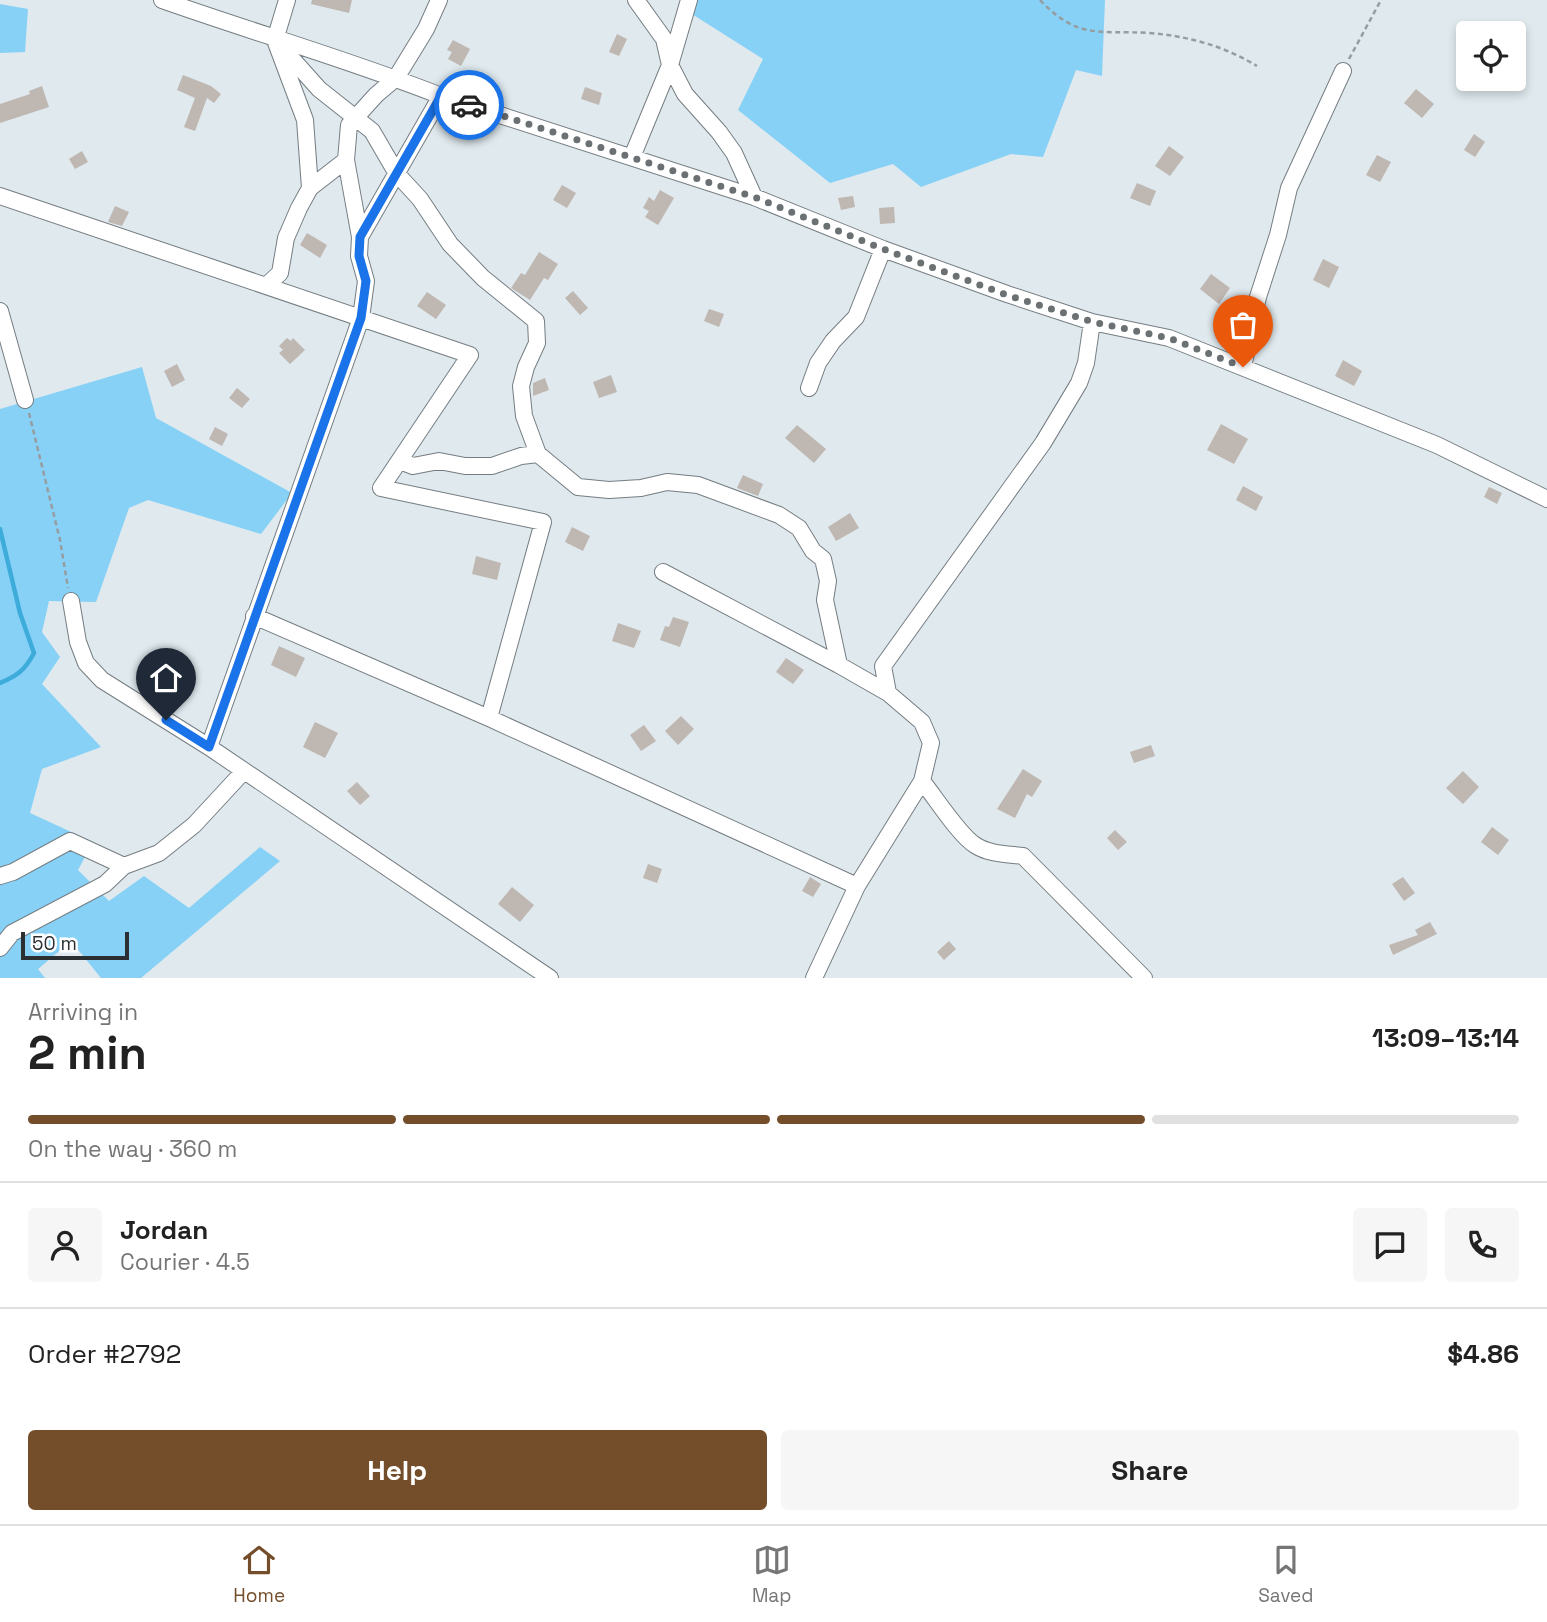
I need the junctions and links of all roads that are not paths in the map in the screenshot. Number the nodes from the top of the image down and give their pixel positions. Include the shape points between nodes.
1 (162, 0) edge
2 (286, 0) edge
3 (439, 0) edge
4 (636, 0) edge
5 (689, 0) edge
6 (275, 40) junction
7 (670, 65) junction
8 (1343, 71) road end
9 (396, 78) junction
10 (441, 96) junction
11 (354, 118) junction
12 (632, 157) junction
13 (346, 160) junction
14 (397, 174) junction
15 (310, 188) junction
16 (0, 197) edge
17 (754, 197) junction
18 (360, 237) junction
19 (883, 249) junction
20 (267, 285) junction
21 (0, 311) edge
22 (361, 318) junction
23 (1093, 322) junction
24 (1243, 367) junction
25 (809, 388) dead end
26 (25, 400) road end
27 (538, 454) junction
28 (400, 461) junction
29 (1547, 499) edge
30 (663, 572) dead end
31 (71, 601) road end
32 (254, 616) junction
33 (839, 665) junction
34 (888, 693) junction
35 (489, 718) junction
36 (209, 747) junction
37 (244, 771) junction
38 (922, 781) junction
39 (124, 866) junction
40 (0, 876) edge
41 (857, 886) junction
42 (0, 948) edge
43 (550, 978) edge
44 (814, 978) edge
45 (1144, 978) edge

1 - 6 street
2 - 6 street
3 - 9 street
4 - 7 street via 664,39
5 - 7 street
6 - 9 street
6 - 11 street via 318,89
6 - 15 street via 305,120
7 - 12 street
7 - 17 street via 685,94 734,153
8 - 24 street via 1289,188
9 - 10 street
9 - 11 street
10 - 12 street
10 - 14 street
11 - 13 street via 349,125
11 - 14 street via 372,131
12 - 17 street
13 - 15 street
13 - 18 street
14 - 18 street
14 - 27 street via 421,199 450,244 536,321 537,343 521,386 524,416
15 - 20 street via 286,238 281,272
16 - 20 street
17 - 19 street
18 - 22 street via 359,256 366,281
19 - 23 street
19 - 25 street via 856,317 818,363
20 - 22 street
21 - 26 street
22 - 28 street via 470,355
22 - 32 street
23 - 24 street via 1169,338
23 - 34 street via 1079,383 1043,443 883,667
24 - 29 street via 1437,445
27 - 28 street via 492,466 439,461 414,466
27 - 33 street via 578,487 609,490 667,482 698,485 779,515 799,528 822,559 828,581 825,600
28 - 35 street via 381,488 543,522
30 - 33 street
31 - 36 street via 86,663 102,680
32 - 35 street
32 - 36 street
33 - 34 street
34 - 38 street via 922,722 931,743
35 - 41 street
36 - 37 street
37 - 39 street via 177,839 159,853
37 - 43 street
38 - 41 street
38 - 45 street via 975,846 1023,856
39 - 40 street via 70,841
39 - 42 street via 105,884 12,933
41 - 44 street

